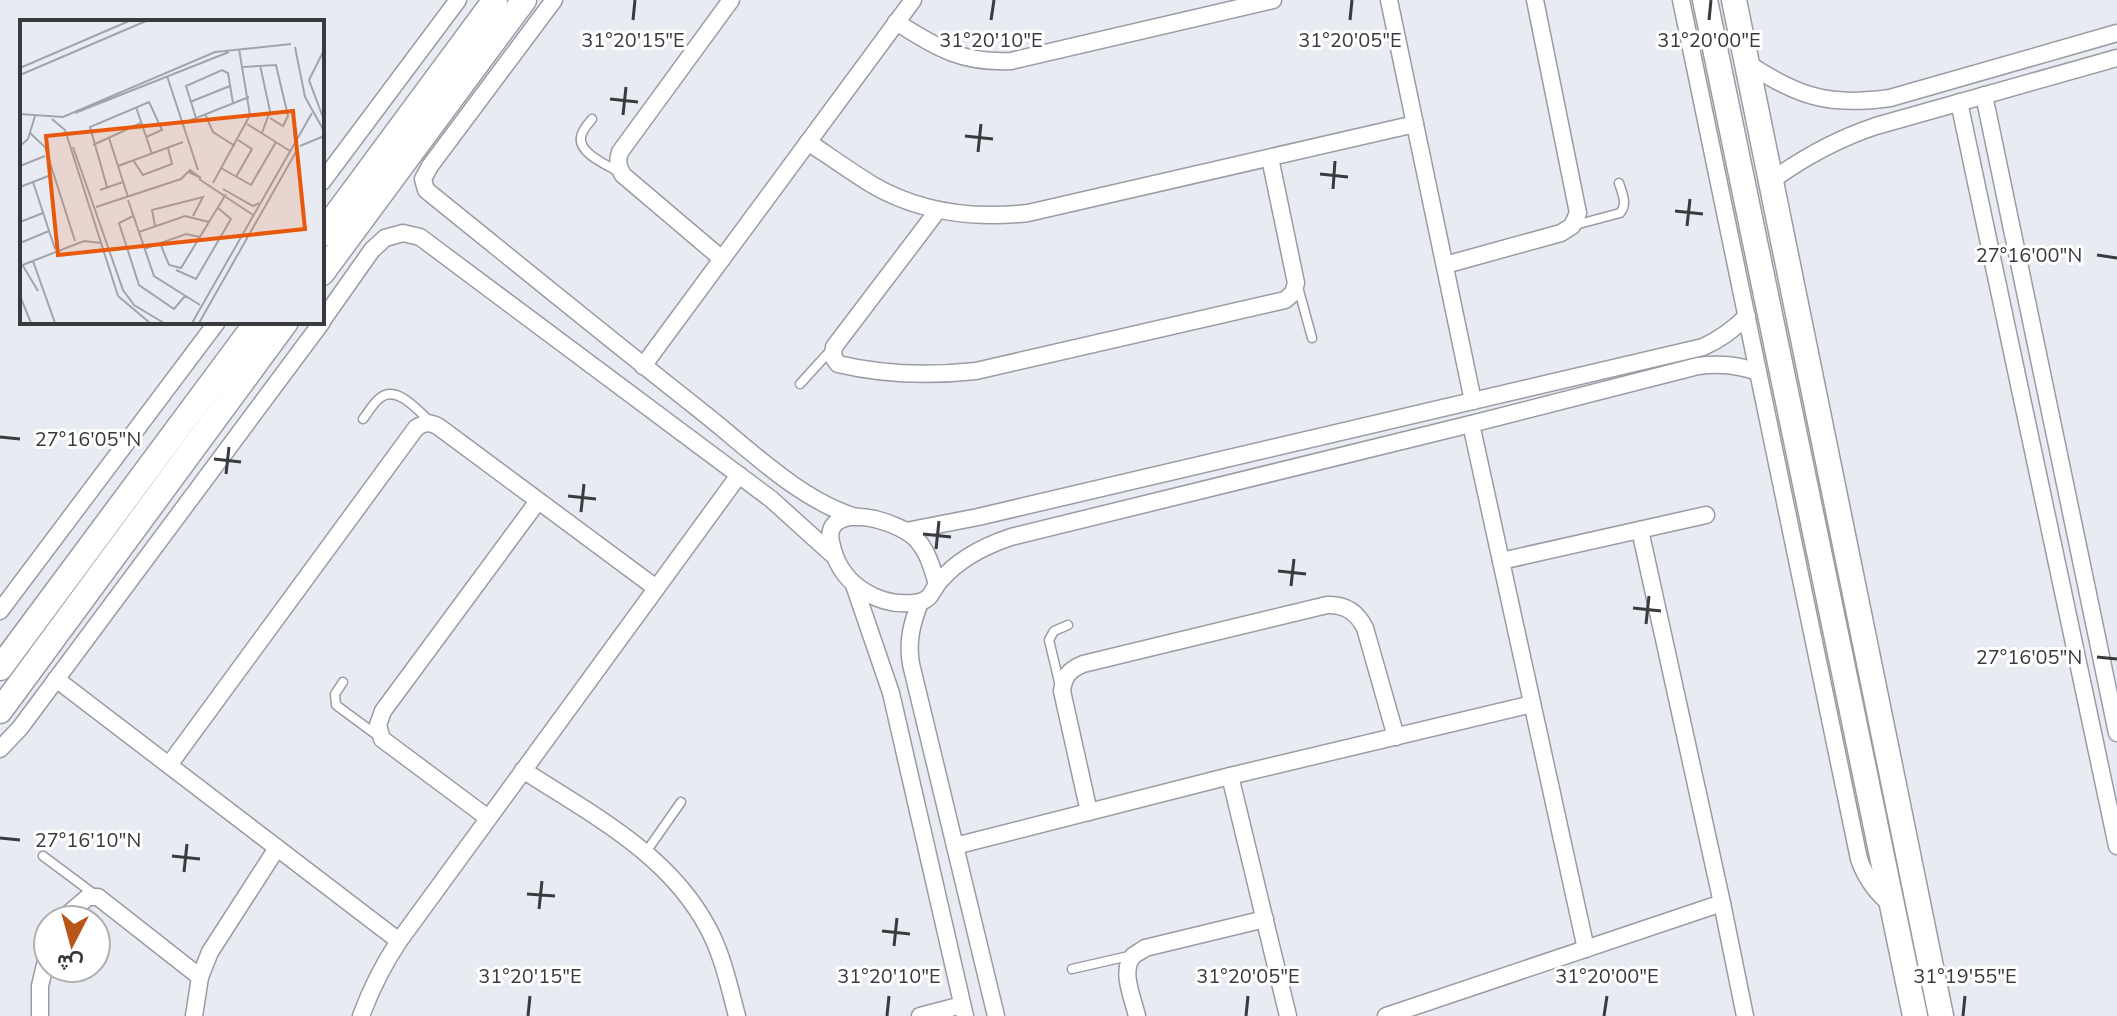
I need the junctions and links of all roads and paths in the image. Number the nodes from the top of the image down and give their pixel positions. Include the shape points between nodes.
1 (458, 0) edge
2 (495, 0) edge
3 (524, 0) edge
4 (554, 0) edge
5 (731, 0) edge
6 (913, 0) edge
7 (1273, 0) edge
8 (1389, 0) edge
9 (1535, 0) edge
10 (1681, 0) edge
11 (1705, 0) edge
12 (1734, 0) edge
13 (1246, 3) edge
14 (896, 22) junction
15 (2117, 33) edge
16 (2117, 58) edge
17 (1747, 63) junction
18 (1984, 95) junction
19 (1959, 102) junction
20 (592, 119) dead end
21 (1415, 124) junction
22 (808, 142) junction
23 (1270, 158) junction
24 (623, 175) junction
25 (324, 179) edge
26 (1771, 181) junction
27 (1619, 183) dead end
28 (938, 210) junction
29 (1572, 226) junction
30 (324, 231) edge
31 (722, 259) junction
32 (1445, 265) junction
33 (324, 270) edge
34 (1296, 283) junction
35 (1747, 316) junction
36 (324, 319) edge
37 (215, 324) edge
38 (256, 324) edge
39 (284, 324) edge
40 (321, 324) edge
41 (1312, 338) dead end
42 (834, 347) junction
43 (643, 366) junction
44 (1758, 372) junction
45 (800, 384) dead end
46 (1473, 401) junction
47 (363, 419) dead end
48 (432, 423) junction
49 (1471, 424) junction
50 (739, 475) junction
51 (538, 501) junction
52 (1706, 515) dead end
53 (857, 518) junction
54 (1640, 530) junction
55 (906, 531) junction
56 (835, 558) junction
57 (1501, 561) junction
58 (937, 584) junction
59 (854, 585) junction
60 (656, 588) junction
61 (920, 602) junction
62 (0, 611) edge
63 (1068, 625) dead end
64 (44, 630) junction
65 (0, 668) edge
66 (56, 679) junction
67 (343, 682) dead end
68 (2112, 686) edge
69 (1062, 691) junction
70 (1532, 704) junction
71 (0, 711) edge
72 (2117, 733) edge
73 (1396, 737) junction
74 (382, 739) junction
75 (0, 749) edge
76 (169, 765) junction
77 (523, 770) junction
78 (1230, 776) junction
79 (681, 802) dead end
80 (1089, 812) junction
81 (488, 818) junction
82 (955, 846) junction
83 (2117, 846) edge
84 (277, 848) junction
85 (646, 852) junction
86 (43, 856) dead end
87 (98, 897) junction
88 (1722, 903) junction
89 (80, 904) edge
90 (1893, 906) junction
91 (1265, 919) junction
92 (399, 941) junction
93 (1586, 949) junction
94 (1134, 955) junction
95 (1072, 969) dead end
96 (200, 977) junction
97 (40, 984) edge
98 (964, 1010) edge
99 (40, 1016) edge
100 (194, 1016) edge
101 (361, 1016) edge
102 (737, 1016) edge
103 (920, 1016) edge
104 (996, 1016) edge
105 (1137, 1016) edge
106 (1288, 1016) edge
107 (1386, 1016) edge
108 (1745, 1016) edge
109 (1915, 1016) edge
110 (1941, 1016) edge

1 - 25 street
2 - 30 street
3 - 33 street
4 - 43 street via 430,166 423,184
5 - 24 street via 620,152 617,160
6 - 14 street
7 - 13 street
8 - 21 street
9 - 29 street via 1576,200
10 - 35 street
11 - 90 street
12 - 17 street
13 - 14 street via 1011,61 960,57
14 - 22 street
15 - 17 street via 1866,102 1817,98
16 - 18 street
17 - 26 street
18 - 19 street
18 - 68 street
19 - 26 street via 1848,135
19 - 83 street
20 - 24 lane via 582,133 582,146
21 - 23 street
21 - 32 street
22 - 28 street via 872,185
22 - 31 street
23 - 28 street via 1028,213 986,216
23 - 34 street
24 - 31 street
26 - 110 street
27 - 29 lane via 1625,202 1620,213
28 - 42 street
29 - 32 street
31 - 43 street
32 - 46 street
34 - 41 lane
34 - 42 street via 1285,300 976,371 920,375 847,366 833,357
35 - 44 street
35 - 46 street via 1703,347
36 - 50 street via 385,238 403,233 420,237
37 - 62 street
38 - 64 street
39 - 64 street
40 - 66 street
42 - 45 lane
43 - 53 street via 810,497
44 - 49 street via 1718,363 1698,366
44 - 90 street via 1859,859 1868,881
46 - 55 street
47 - 48 lane via 379,398 396,394
48 - 51 street
48 - 76 street via 416,428
49 - 57 street
49 - 58 street via 1011,537 974,553
50 - 56 street
50 - 60 street
51 - 60 street
51 - 74 street via 383,711 378,725
52 - 54 street
53 - 55 street
53 - 56 street via 833,526
54 - 57 street
54 - 88 street
55 - 58 street via 923,547
56 - 59 street
57 - 70 street
58 - 61 street
59 - 61 street via 888,601
59 - 98 street via 891,693
60 - 77 street
61 - 82 street via 909,651
63 - 69 lane via 1049,640
64 - 65 street
64 - 71 street
66 - 75 street
66 - 76 street
67 - 74 lane via 335,694 336,705
68 - 72 street
69 - 73 street via 1064,679 1083,664 1335,605 1361,619
69 - 80 street
70 - 73 street
70 - 93 street
73 - 78 street
74 - 81 street
76 - 84 street
77 - 81 street
77 - 85 street
78 - 80 street
78 - 91 street
79 - 85 lane
80 - 82 street
81 - 92 street
82 - 104 street
84 - 92 street
84 - 96 street via 210,952
85 - 102 street via 671,875 709,931
86 - 87 lane
87 - 89 street
87 - 96 street
88 - 93 street
88 - 108 street
90 - 109 street
91 - 94 street
91 - 106 street
92 - 101 street
93 - 107 street
94 - 95 lane
94 - 105 street via 1127,966
96 - 100 street
97 - 99 street
98 - 103 street

